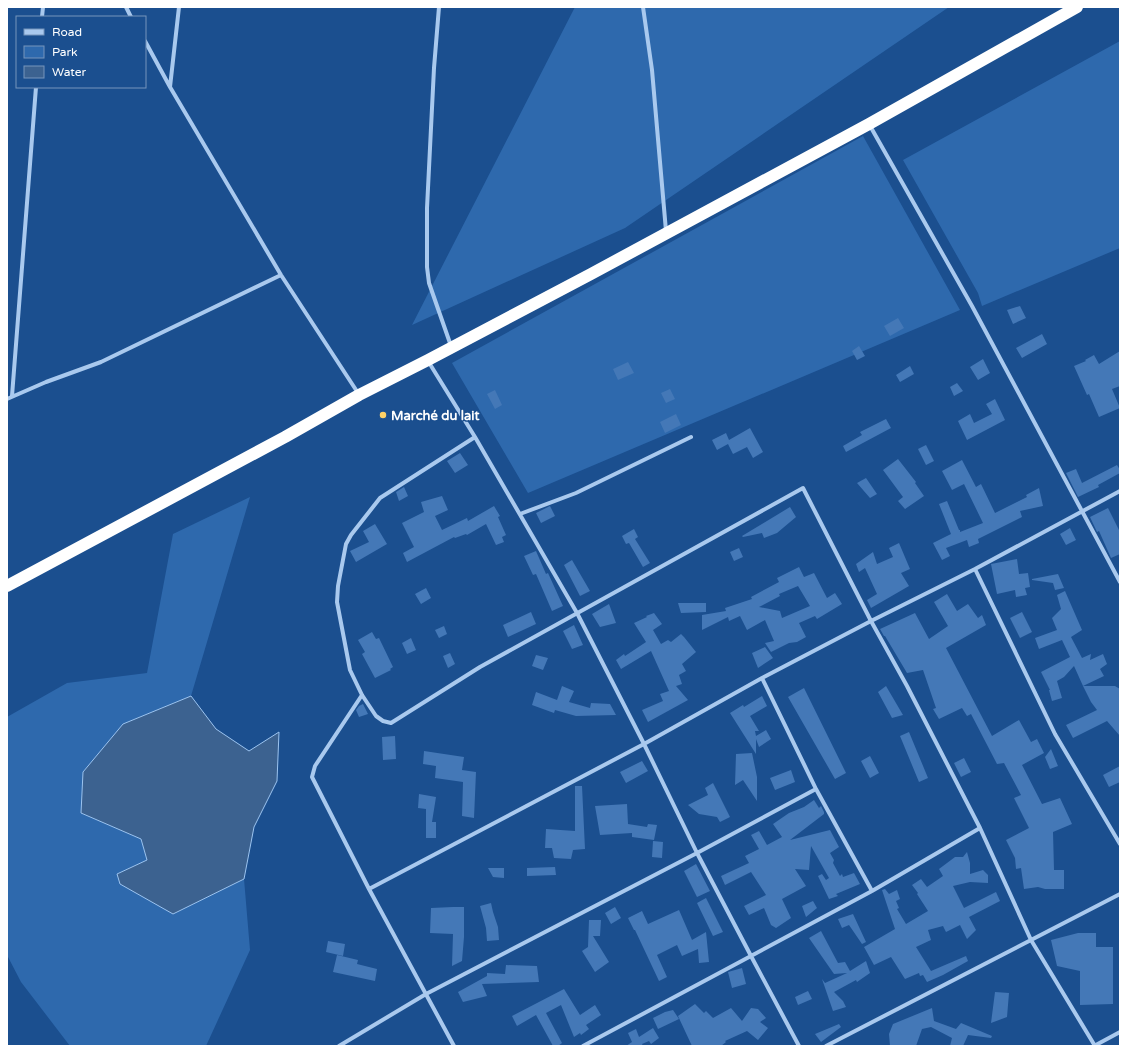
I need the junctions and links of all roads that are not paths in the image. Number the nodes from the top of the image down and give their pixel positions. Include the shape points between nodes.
1 (126, 7) edge
2 (179, 7) edge
3 (439, 7) edge
4 (642, 7) edge
5 (1077, 7) edge
6 (131, 16) edge
7 (146, 43) edge
8 (170, 87) junction
9 (36, 88) edge
10 (869, 124) junction
11 (666, 233) junction
12 (280, 275) junction
13 (452, 347) junction
14 (428, 360) junction
15 (359, 395) junction
16 (12, 396) junction
17 (7, 399) edge
18 (475, 437) junction
19 (691, 437) dead end
20 (1120, 491) edge
21 (1082, 511) junction
22 (520, 514) junction
23 (975, 569) junction
24 (1120, 582) edge
25 (7, 586) edge
26 (577, 613) junction
27 (871, 621) junction
28 (762, 678) junction
29 (362, 695) junction
30 (644, 744) junction
31 (816, 788) junction
32 (980, 828) junction
33 (1120, 844) edge
34 (697, 853) junction
35 (369, 889) junction
36 (872, 891) junction
37 (1120, 894) edge
38 (1031, 940) junction
39 (750, 956) junction
40 (426, 994) junction
41 (1120, 1032) edge
42 (339, 1046) edge
43 (454, 1046) edge
44 (583, 1046) edge
45 (799, 1046) edge
46 (826, 1046) edge
47 (1094, 1046) edge

1 - 6 street
2 - 8 street
3 - 13 street via 427,208 427,267 429,283
4 - 11 street via 652,70
5 - 10 highway
7 - 8 street
8 - 12 street
9 - 16 street
10 - 11 highway
10 - 21 street via 972,306
11 - 13 highway
12 - 15 street
12 - 16 street via 101,362
13 - 14 highway
14 - 15 highway
14 - 18 street
15 - 25 highway
16 - 17 street
18 - 22 street
18 - 29 street via 380,498 346,544 337,602 350,670
19 - 22 street via 576,493
20 - 21 street
21 - 23 street
21 - 24 street
22 - 26 street
23 - 27 street
23 - 33 street via 1055,734
26 - 27 street via 803,488
26 - 29 street via 480,667 391,722 383,721 376,716
26 - 30 street
27 - 28 street
27 - 32 street
28 - 30 street
28 - 31 street
29 - 35 street via 315,766 312,777
30 - 34 street
30 - 35 street
31 - 34 street
31 - 36 street
32 - 36 street
32 - 38 street
34 - 39 street
34 - 40 street
35 - 40 street
36 - 39 street
37 - 38 street
38 - 46 street
38 - 47 street
39 - 44 street
39 - 45 street
40 - 42 street
40 - 43 street
41 - 47 street

